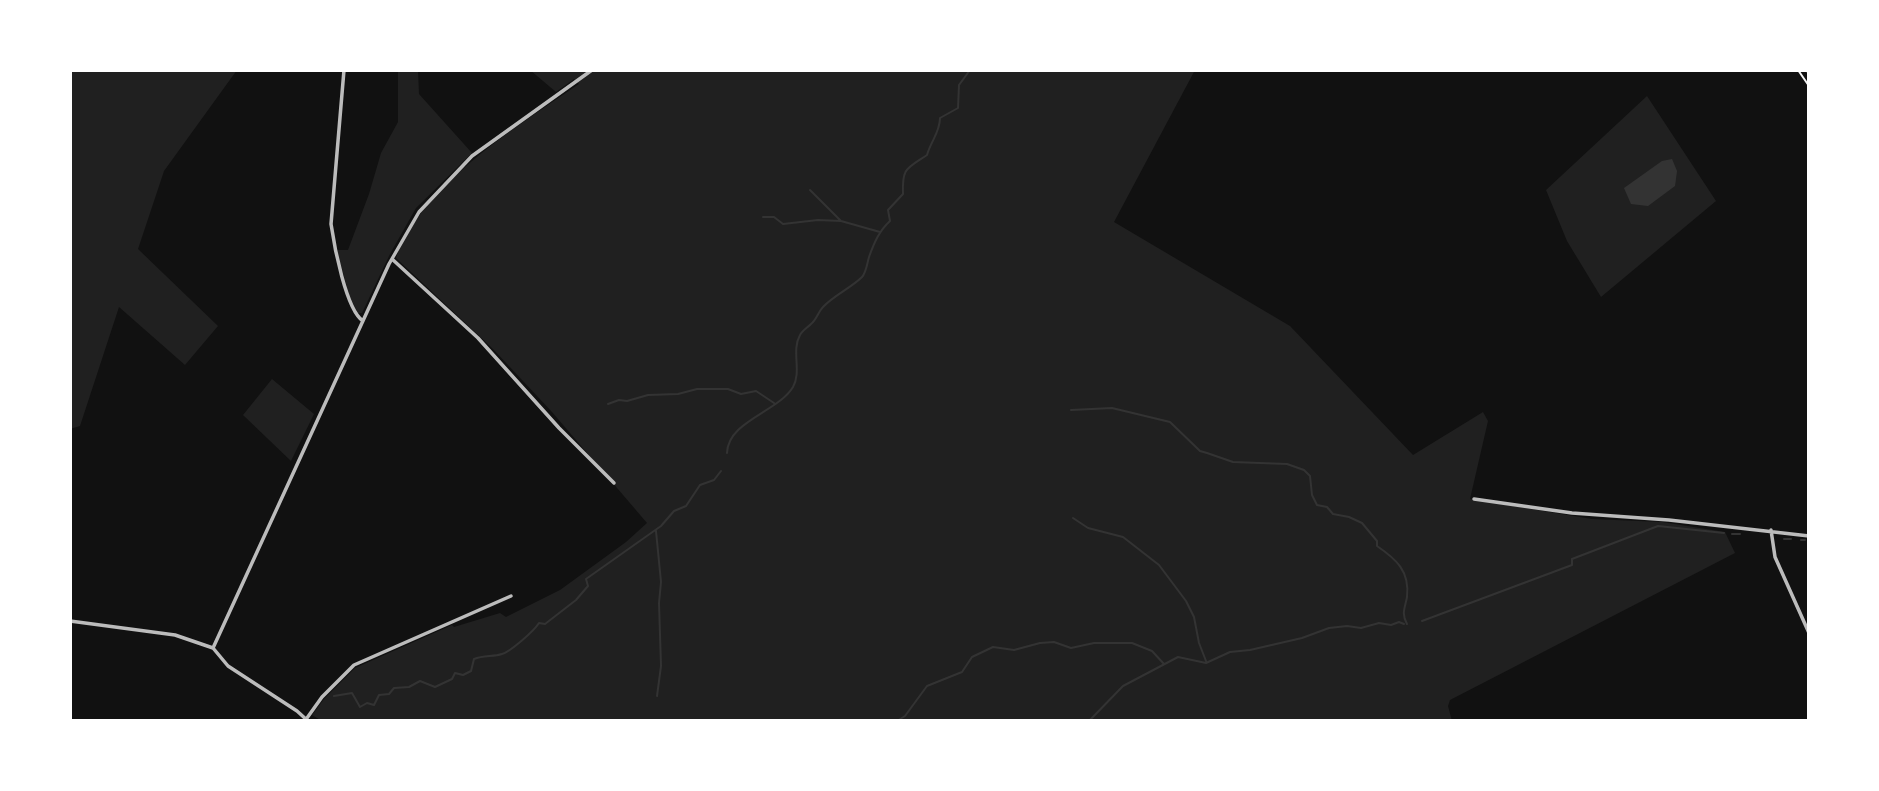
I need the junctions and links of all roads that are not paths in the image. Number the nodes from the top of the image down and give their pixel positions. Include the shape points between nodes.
1 (344, 70) edge
2 (592, 70) edge
3 (392, 259) junction
4 (363, 321) junction
5 (614, 482) dead end
6 (1474, 499) dead end
7 (1771, 530) junction
8 (1809, 536) edge
9 (511, 596) dead end
10 (70, 621) edge
11 (1809, 633) edge
12 (213, 649) junction
13 (308, 720) edge

1 - 4 street via 331,225 348,295
2 - 3 street via 472,156 419,212
3 - 4 street
3 - 5 street via 478,338
4 - 12 street
6 - 7 street via 1572,513
7 - 8 street
7 - 11 street via 1775,557
9 - 13 street via 354,665 322,697
10 - 12 street via 175,635
12 - 13 street via 228,666

